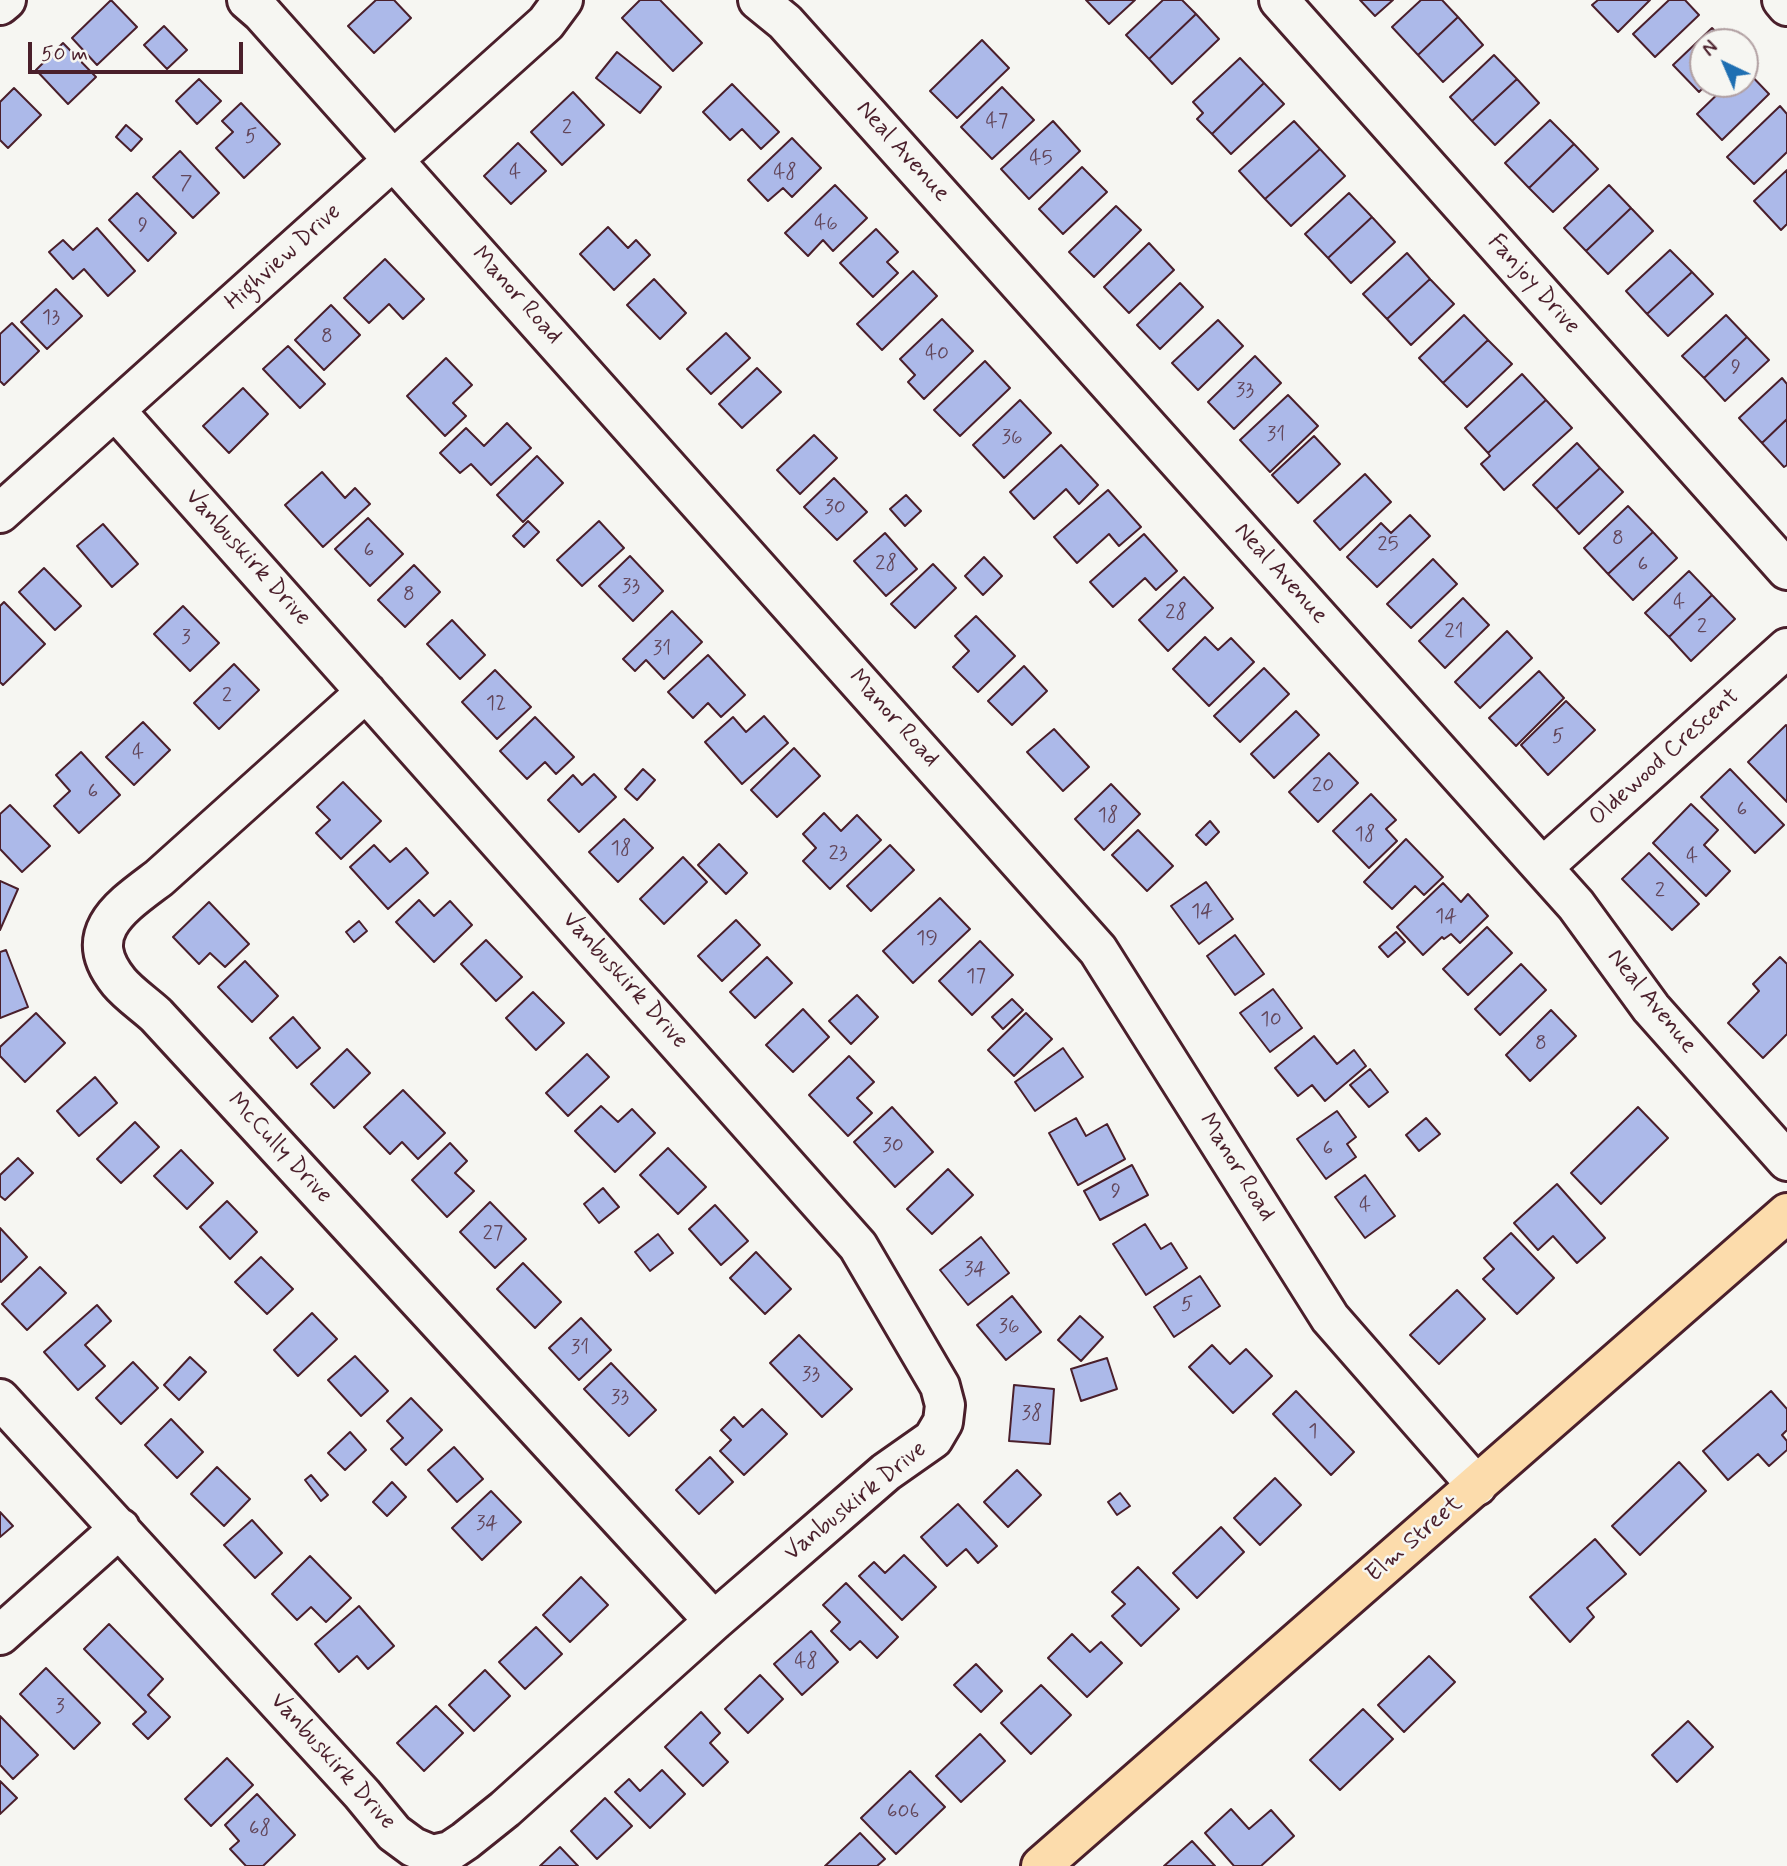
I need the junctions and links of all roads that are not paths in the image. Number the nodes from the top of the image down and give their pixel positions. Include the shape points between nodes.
1 (6, 0) edge
2 (247, 0) edge
3 (563, 0) edge
4 (758, 0) edge
5 (1279, 0) edge
6 (1782, 0) edge
7 (0, 5) edge
8 (1787, 6) edge
9 (394, 159) junction
10 (115, 410) junction
11 (0, 513) edge
12 (1787, 570) edge
13 (1787, 648) edge
14 (366, 692) junction
15 (1543, 867) junction
16 (1787, 1161) edge
17 (1787, 1213) edge
18 (0, 1399) edge
19 (1477, 1486) junction
20 (120, 1528) junction
21 (714, 1621) junction
22 (0, 1635) edge
23 (1041, 1866) edge

1 - 7 street
2 - 9 street, Manor Road
3 - 9 street, Highview Drive via 546,23
4 - 15 street, Neal Avenue via 785,22
5 - 12 street, Fanjoy Drive
6 - 8 street
9 - 10 street, Highview Drive
9 - 19 street, Manor Road via 1098,950 1330,1318
10 - 11 street, Highview Drive
10 - 14 street, Vanbuskirk Drive
13 - 15 street, Oldewood Crescent
14 - 21 street, Vanbuskirk Drive via 858,1246 940,1387 943,1422 933,1439 886,1472
14 - 21 street, McCully Drive via 159,878 124,904 110,920 102,940 107,964
15 - 16 street, Neal Avenue via 1651,1008
17 - 19 main road, Elm Street
18 - 20 street, Vanbuskirk Drive
19 - 23 main road, Elm Street
20 - 21 street, Vanbuskirk Drive via 394,1833 432,1855 450,1851 505,1809
20 - 22 street

